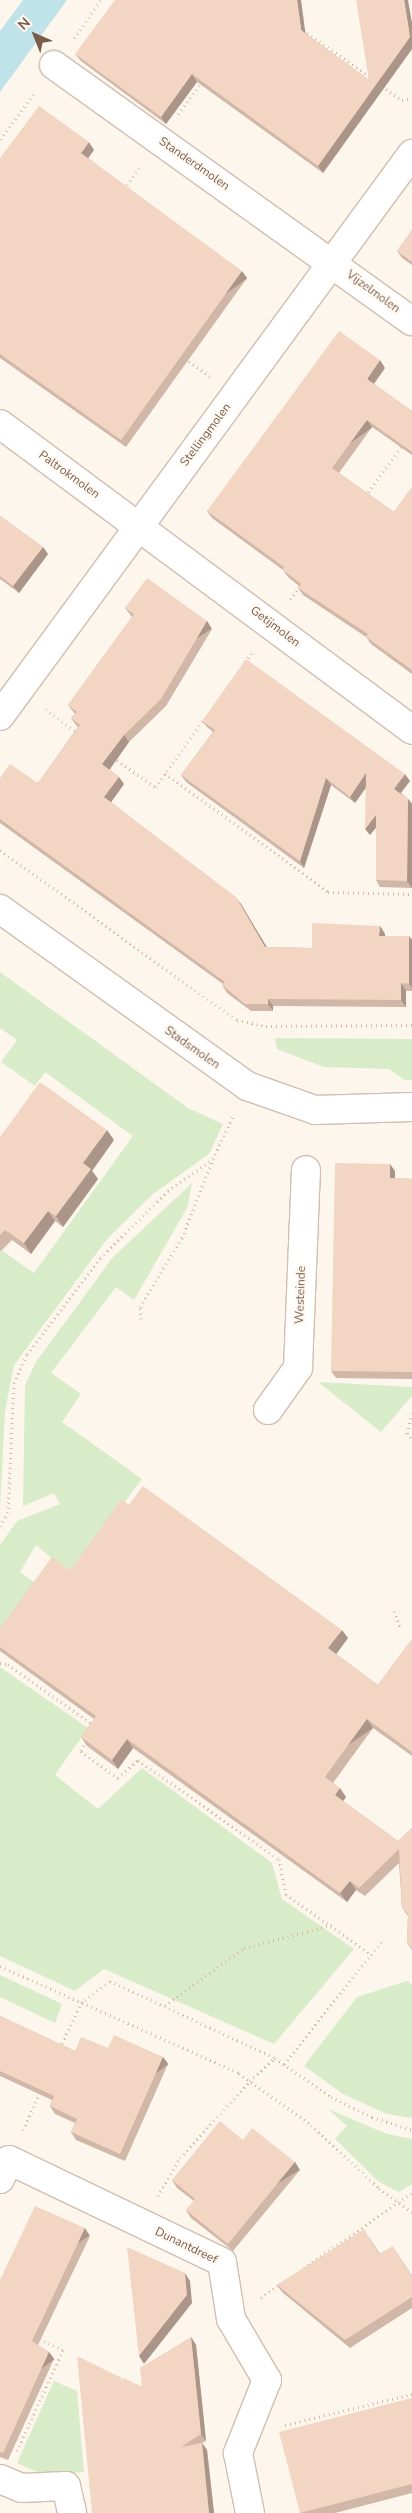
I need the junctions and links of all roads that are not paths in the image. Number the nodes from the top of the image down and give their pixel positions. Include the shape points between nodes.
1 (54, 65) dead end
2 (412, 154) edge
3 (334, 263) junction
4 (412, 321) edge
5 (0, 424) edge
6 (138, 525) junction
7 (0, 716) edge
8 (412, 730) edge
9 (0, 909) edge
10 (412, 1107) edge
11 (306, 1170) dead end
12 (268, 1410) dead end
13 (4, 2170) edge
14 (2, 2480) edge
15 (72, 2513) edge
16 (250, 2513) edge

1 - 3 street, Standerdmolen
2 - 3 street, Stellingmolen
3 - 4 street, Vijzelmolen
3 - 6 street, Stellingmolen
5 - 6 street, Paltrokmolen
6 - 7 street, Stellingmolen
6 - 8 street, Getijmolen
9 - 10 street, Stadsmolen via 248,1086 316,1110
11 - 12 street, Westeinde via 298,1368
13 - 16 street, Dunantdreef via 142,2224 222,2262 231,2319 267,2380 238,2453
14 - 15 street via 21,2488 66,2486

